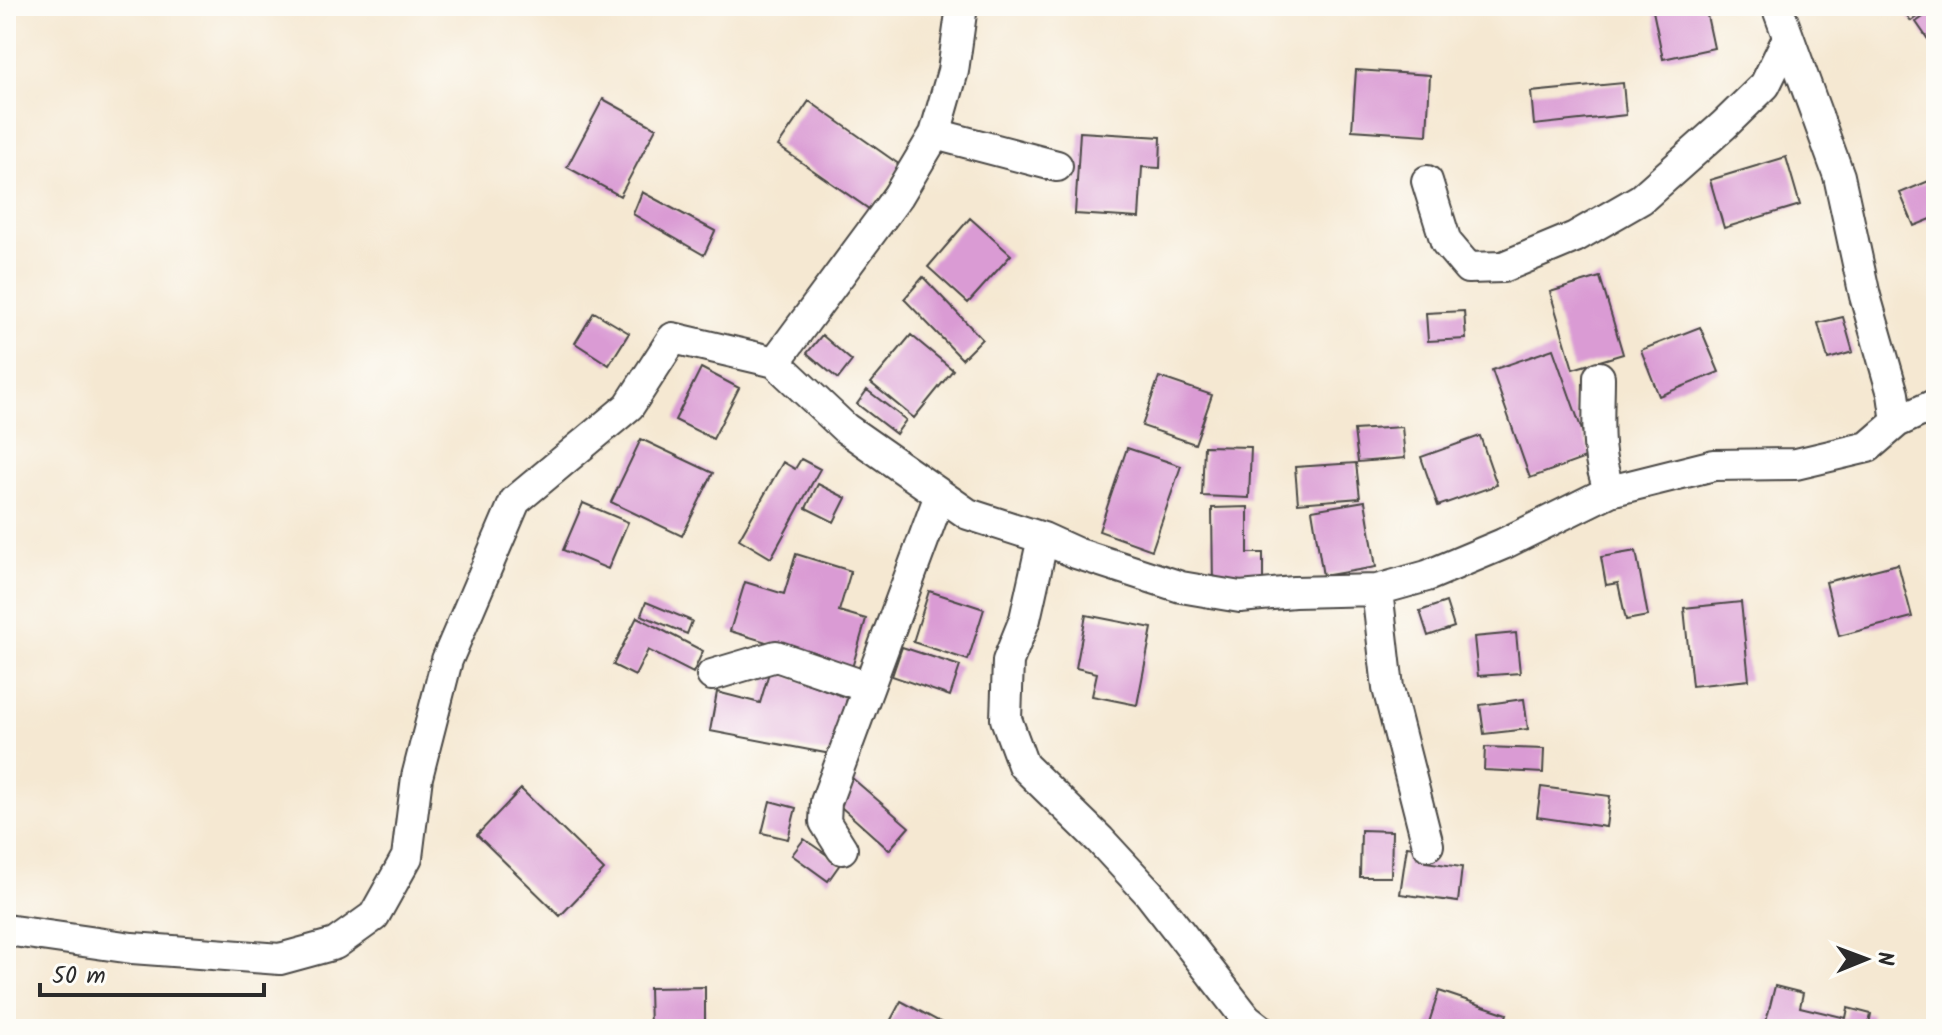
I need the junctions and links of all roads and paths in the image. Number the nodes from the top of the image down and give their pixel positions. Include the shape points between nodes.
1 (962, 6) edge
2 (1777, 6) edge
3 (1788, 38) junction
4 (935, 134) junction
5 (1057, 166) dead end
6 (1427, 181) dead end
7 (775, 362) junction
8 (1599, 377) dead end
9 (1936, 404) edge
10 (1897, 422) junction
11 (1610, 491) junction
12 (940, 495) junction
13 (1043, 538) junction
14 (1377, 590) junction
15 (712, 675) dead end
16 (867, 687) junction
17 (1428, 845) dead end
18 (842, 849) dead end
19 (6, 930) edge
20 (1260, 1029) edge

1 - 4 street via 953,71
2 - 3 street
3 - 6 street via 1765,85 1641,199 1575,237 1503,267 1468,268 1446,242
3 - 10 street via 1839,176
4 - 5 street
4 - 7 street via 898,196
7 - 12 street via 845,428
7 - 19 street via 673,338 629,406 515,501 447,660 417,777 407,857 374,916 335,944 280,959 132,948
8 - 11 street via 1598,451
9 - 10 street
10 - 11 street via 1868,447 1796,464 1714,465
11 - 14 street via 1503,544
12 - 13 street via 968,514
12 - 16 street
13 - 14 street via 1181,587 1240,597
13 - 20 street via 1025,619 1008,661 1006,719 1023,765 1149,893
14 - 17 street via 1388,688
15 - 16 street via 776,656
16 - 18 street via 826,802 825,822

